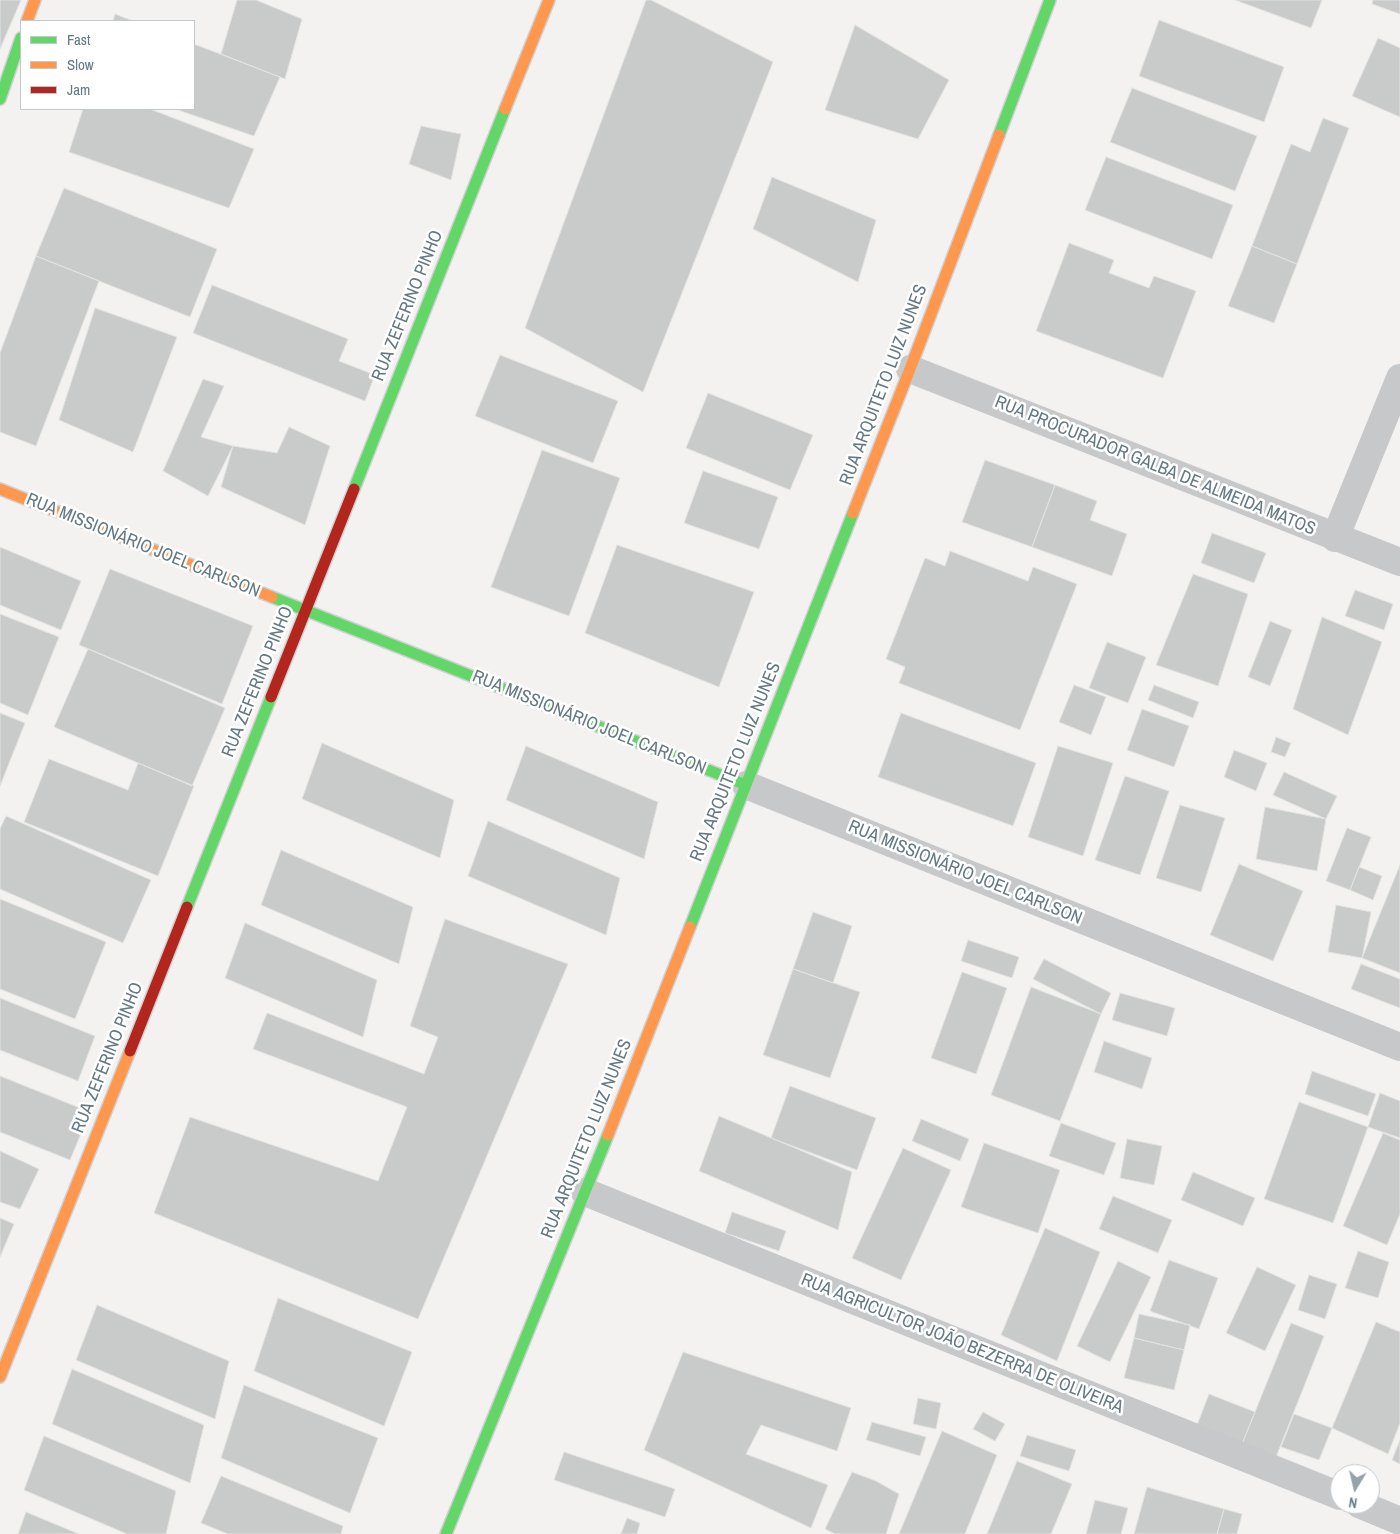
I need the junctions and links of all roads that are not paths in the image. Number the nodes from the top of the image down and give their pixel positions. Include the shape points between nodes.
1 (34, 0) edge
2 (549, 0) edge
3 (1050, 0) edge
4 (27, 20) edge
5 (20, 41) edge
6 (0, 99) edge
7 (910, 369) junction
8 (1400, 378) edge
9 (0, 489) edge
10 (1335, 538) junction
11 (1400, 562) edge
12 (306, 610) junction
13 (746, 785) junction
14 (1400, 1047) edge
15 (585, 1192) junction
16 (0, 1377) edge
17 (1330, 1492) edge
18 (1380, 1513) edge
19 (1400, 1521) edge
20 (446, 1534) edge

1 - 4 main road
2 - 12 main road, RUA ZEFERINO PINHO
3 - 7 main road, RUA ARQUITETO LUIZ NUNES
5 - 6 main road
7 - 10 street, RUA PROCURADOR GALBA DE ALMEIDA MATOS
7 - 13 main road, RUA ARQUITETO LUIZ NUNES
8 - 10 street
9 - 12 main road, RUA MISSIONÁRIO JOEL CARLSON
10 - 11 street, RUA PROCURADOR GALBA DE ALMEIDA MATOS
12 - 13 main road, RUA MISSIONÁRIO JOEL CARLSON
12 - 16 main road, RUA ZEFERINO PINHO
13 - 14 street, RUA MISSIONÁRIO JOEL CARLSON
13 - 15 main road, RUA ARQUITETO LUIZ NUNES
15 - 17 street, RUA AGRICULTOR JOÃO BEZERRA DE OLIVEIRA
15 - 20 main road, RUA ARQUITETO LUIZ NUNES
18 - 19 street

